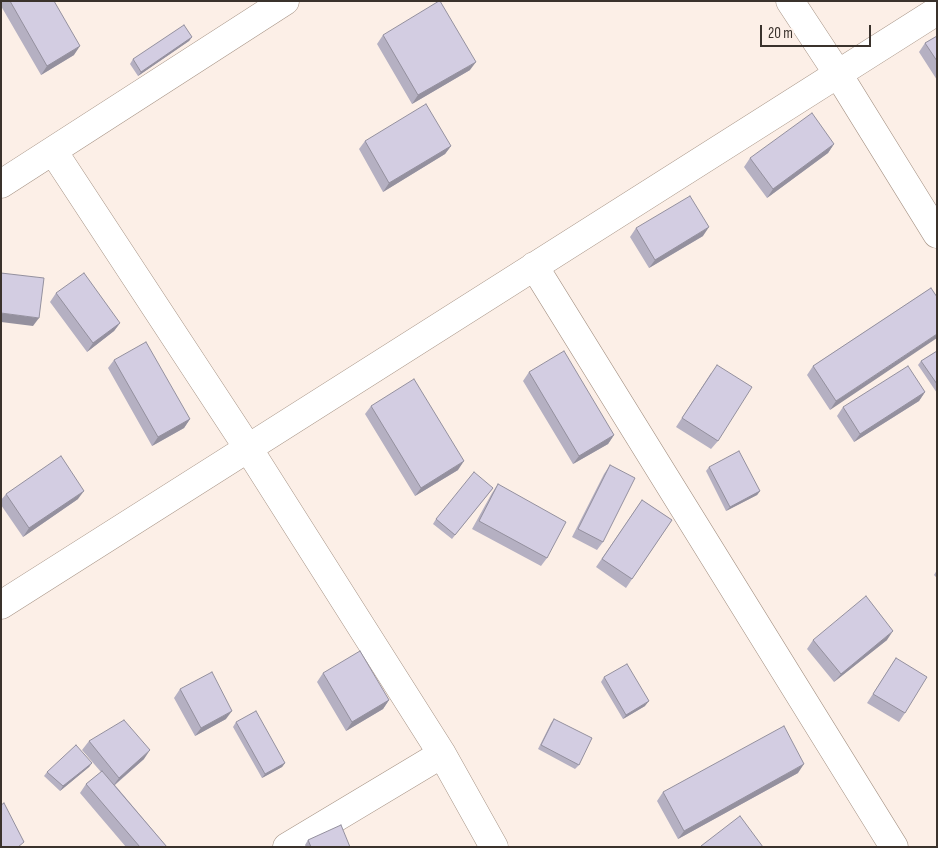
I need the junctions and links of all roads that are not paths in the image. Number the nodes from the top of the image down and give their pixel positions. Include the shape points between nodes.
1 (285, 1) edge
2 (790, 1) edge
3 (937, 11) edge
4 (838, 74) junction
5 (52, 151) junction
6 (1, 184) edge
7 (937, 234) edge
8 (534, 266) junction
9 (248, 448) junction
10 (1, 604) edge
11 (442, 754) junction
12 (287, 847) edge
13 (494, 847) edge
14 (894, 847) edge

1 - 5 street
2 - 4 street
3 - 4 street
4 - 7 street
4 - 8 street
5 - 6 street
5 - 9 street
8 - 9 street
8 - 14 street
9 - 10 street
9 - 11 street
11 - 12 street
11 - 13 street

